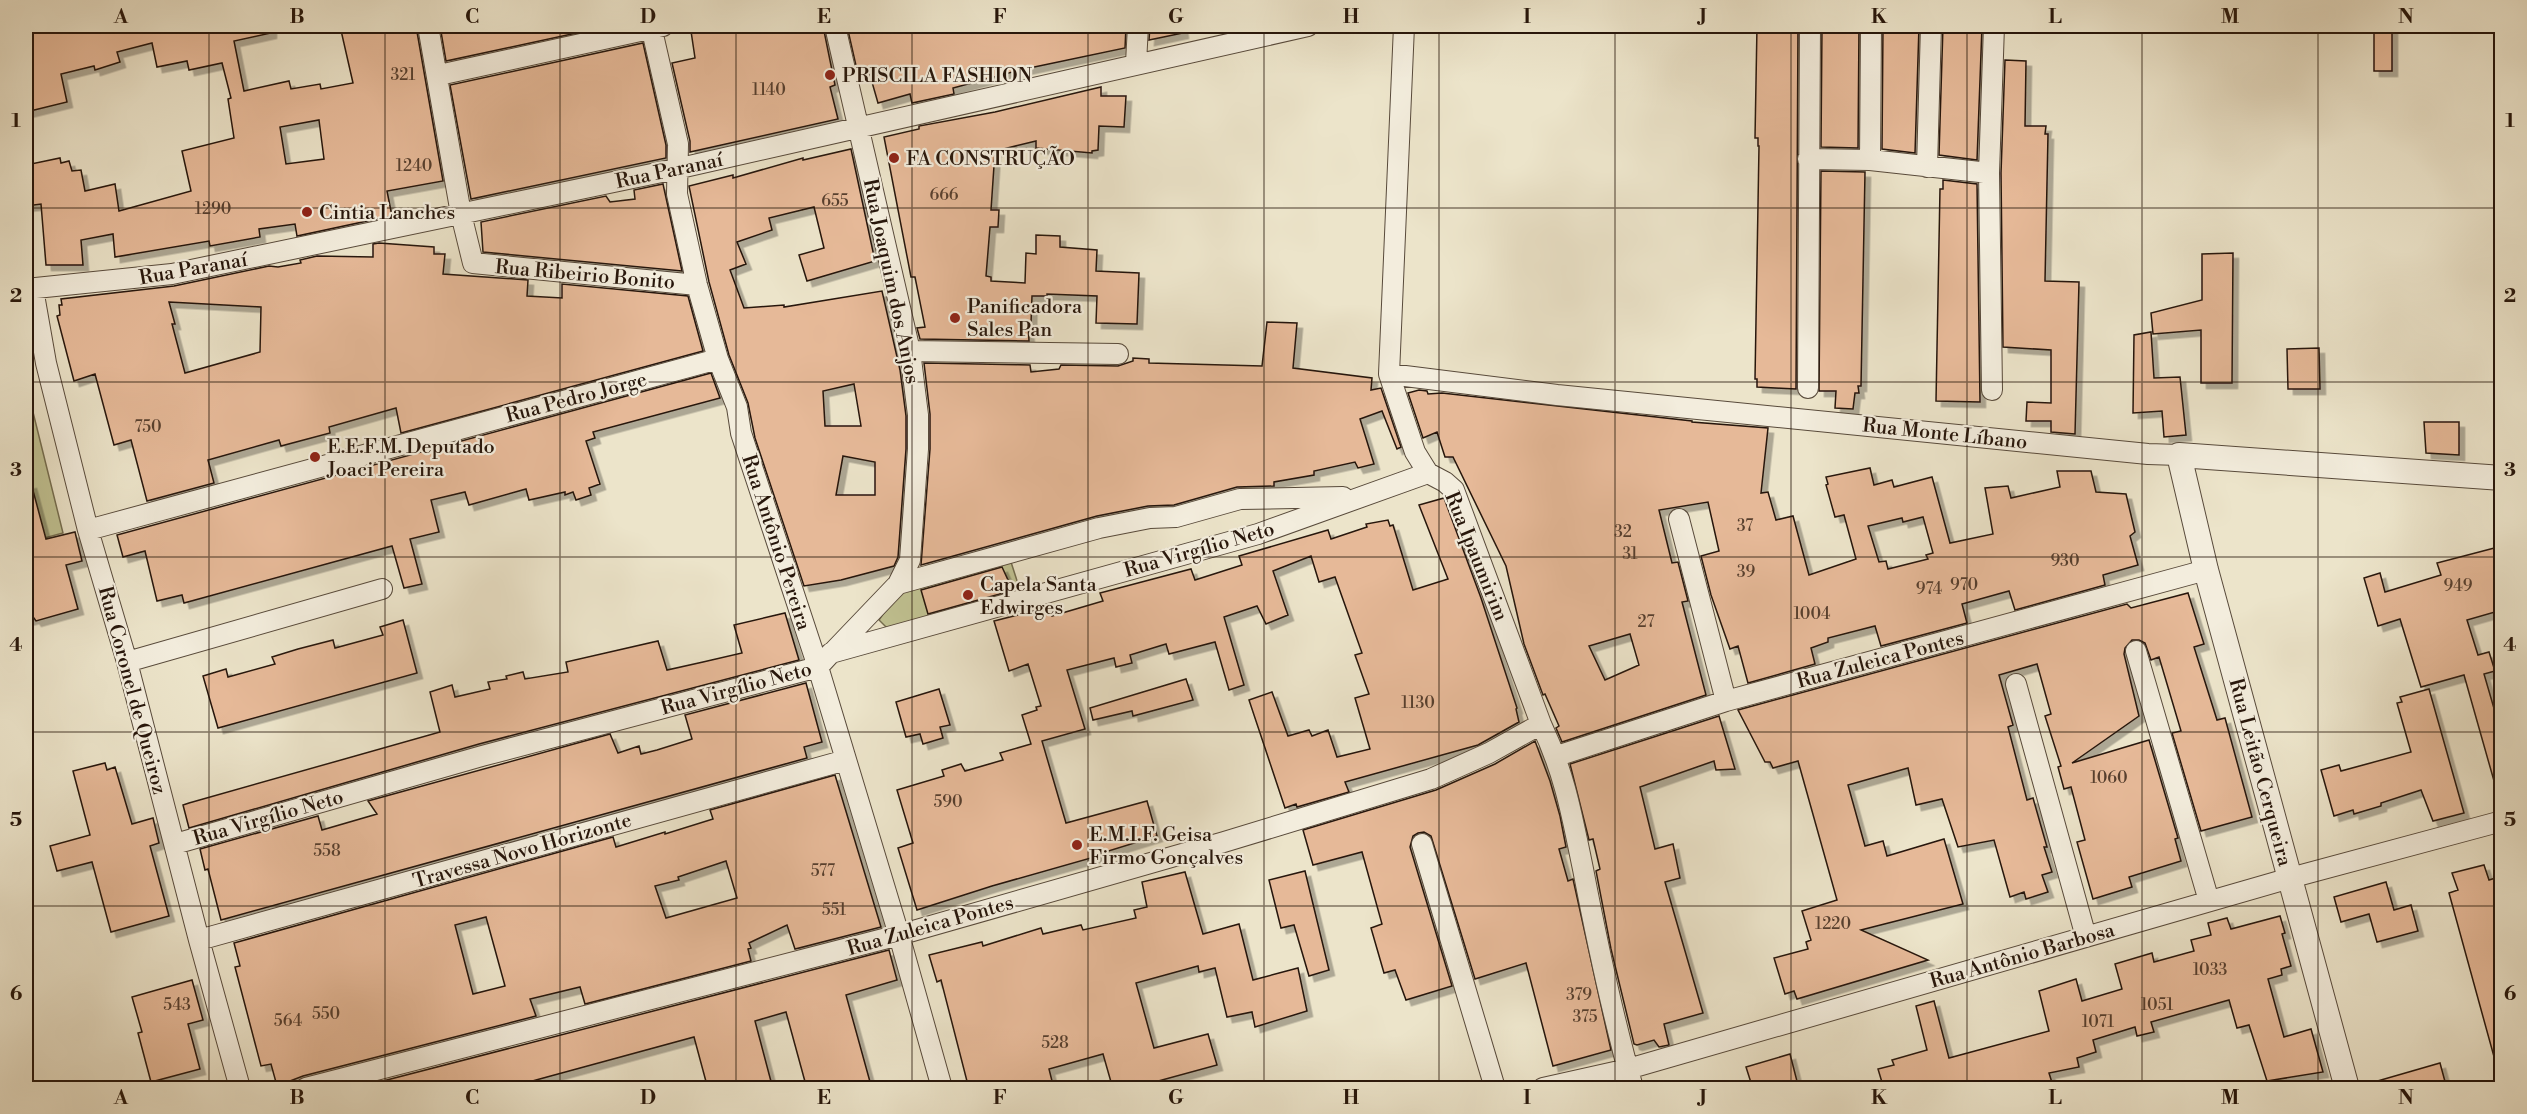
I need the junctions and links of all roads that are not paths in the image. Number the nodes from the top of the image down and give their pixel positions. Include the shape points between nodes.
1 (428, 26) edge
2 (655, 26) edge
3 (835, 26) edge
4 (1138, 26) edge
5 (1308, 26) edge
6 (1404, 26) edge
7 (1810, 26) edge
8 (1871, 26) edge
9 (1931, 26) edge
10 (1994, 26) edge
11 (1136, 63) junction
12 (439, 75) junction
13 (860, 128) junction
14 (1808, 159) junction
15 (1870, 160) junction
16 (1927, 167) junction
17 (676, 169) junction
18 (1989, 173) junction
19 (461, 214) junction
20 (697, 285) junction
21 (29, 289) edge
22 (910, 351) junction
23 (1118, 354) dead end
24 (717, 359) junction
25 (1389, 374) junction
26 (1808, 388) dead end
27 (1992, 390) dead end
28 (2179, 455) junction
29 (1428, 473) junction
30 (2502, 478) edge
31 (1358, 497) junction
32 (1679, 519) dead end
33 (88, 530) junction
34 (2206, 570) junction
35 (898, 584) junction
36 (382, 589) dead end
37 (2136, 651) dead end
38 (825, 660) junction
39 (127, 662) junction
40 (2016, 684) dead end
41 (1726, 701) junction
42 (1541, 724) junction
43 (1557, 756) junction
44 (846, 760) junction
45 (2502, 821) edge
46 (175, 844) junction
47 (1422, 844) dead end
48 (2290, 878) junction
49 (2209, 901) junction
50 (899, 935) junction
51 (2086, 937) junction
52 (199, 940) junction
53 (1628, 1069) junction
54 (240, 1089) edge
55 (306, 1089) edge
56 (942, 1089) edge
57 (1495, 1089) edge
58 (1543, 1089) edge
59 (1634, 1089) edge
60 (2347, 1089) edge

1 - 12 street
2 - 12 street
2 - 17 street, Rua Antônio Pereira via 678,144
3 - 13 street, Rua Joaquim dos Anjos
4 - 11 street
5 - 11 street, Rua Paranaí
6 - 25 street, Rua Ipaumirim
7 - 14 street
8 - 15 street
9 - 16 street
10 - 18 street
11 - 13 street, Rua Paranaí
12 - 19 street
13 - 17 street, Rua Paranaí
13 - 22 street, Rua Joaquim dos Anjos
14 - 15 street
14 - 26 street
15 - 16 street
16 - 18 street
17 - 19 street, Rua Paranaí
17 - 20 street, Rua Antônio Pereira
18 - 27 street
19 - 20 street, Rua Ribeirio Bonito via 473,263
19 - 21 street, Rua Paranaí via 172,274
20 - 24 street, Rua Antônio Pereira
21 - 33 street, Rua Coronel de Queiroz
22 - 23 street
22 - 35 street, Rua Joaquim dos Anjos via 918,449 910,560
24 - 33 street, Rua Pedro Jorge
24 - 38 street, Rua Antônio Pereira
25 - 28 street, Rua Monte Líbano via 1557,395
25 - 29 street, Rua Ipaumirim via 1407,433
28 - 30 street, Rua Monte Líbano
28 - 34 street, Rua Leitão Cerqueira
29 - 31 street, Rua Virgílio Neto
29 - 42 street, Rua Ipaumirim via 1454,490
31 - 35 street via 1240,500 1176,517 1099,528
31 - 38 street, Rua Virgílio Neto via 1258,534
32 - 41 street
33 - 39 street, Rua Coronel de Queiroz
34 - 41 street, Rua Zuleica Pontes
34 - 48 street, Rua Leitão Cerqueira
35 - 38 street, Rua Joaquim dos Anjos
36 - 39 street
37 - 49 street
38 - 44 street, Rua Antônio Pereira
38 - 46 street, Rua Virgílio Neto
39 - 46 street, Rua Coronel de Queiroz
40 - 51 street
41 - 43 street, Rua Zuleica Pontes
42 - 43 street, Rua Ipaumirim
42 - 50 street, Rua Zuleica Pontes via 1489,753 1431,778
43 - 53 street, Rua Ipaumirim
44 - 50 street, Rua Antônio Pereira
44 - 52 street, Travessa Novo Horizonte
45 - 48 street, Rua Antônio Barbosa
46 - 52 street, Rua Coronel de Queiroz
47 - 57 street
48 - 49 street, Rua Antônio Barbosa
48 - 60 street, Rua Leitão Cerqueira
49 - 51 street, Rua Antônio Barbosa
50 - 55 street, Rua Zuleica Pontes
50 - 56 street, Rua Antônio Pereira
51 - 53 street, Rua Antônio Barbosa
52 - 54 street, Rua Coronel de Queiroz
53 - 58 street, Rua Antônio Barbosa
53 - 59 street, Rua Ipaumirim

